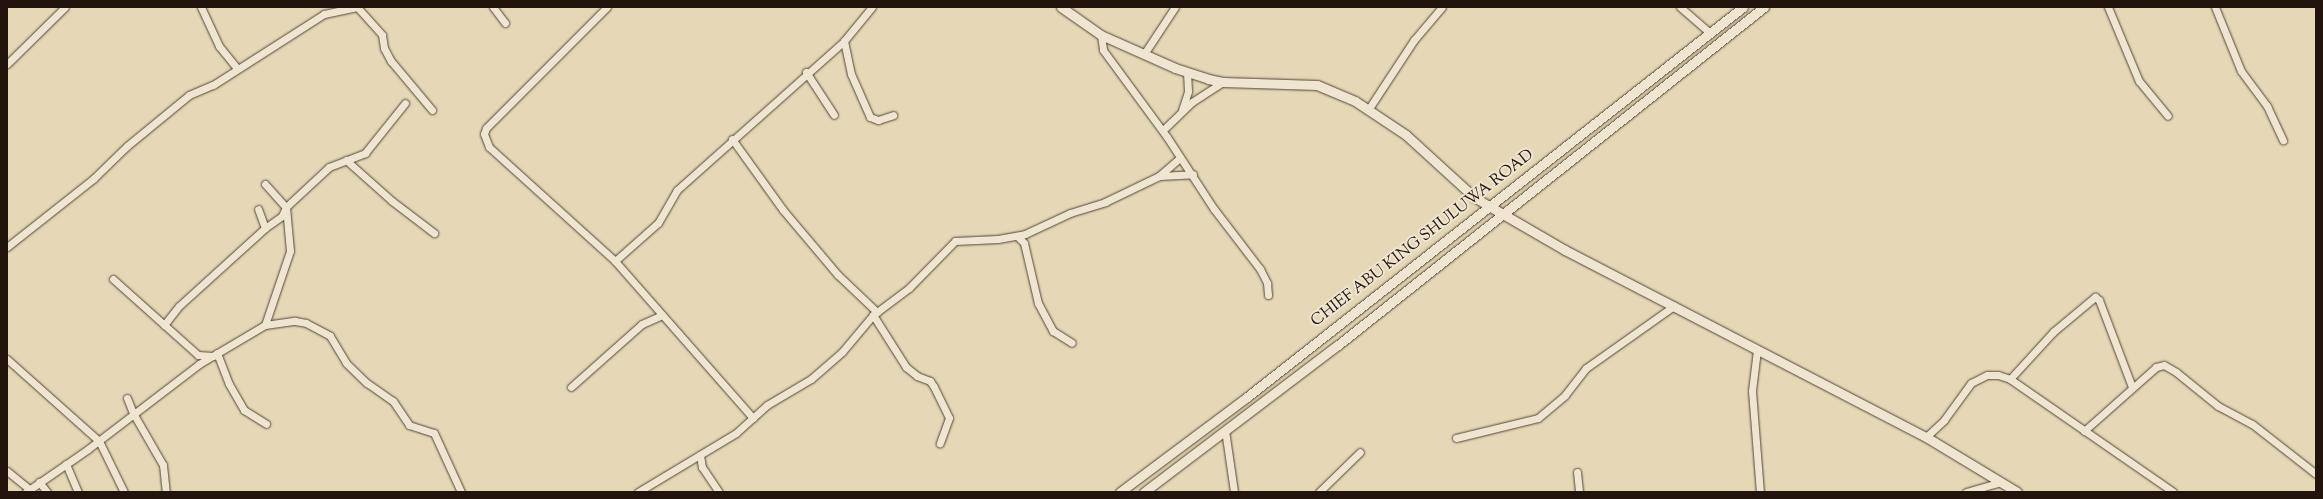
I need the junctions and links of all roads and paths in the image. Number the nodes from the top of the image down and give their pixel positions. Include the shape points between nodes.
1 (65, 7) edge
2 (201, 7) edge
3 (358, 7) edge
4 (493, 7) edge
5 (607, 7) edge
6 (872, 7) edge
7 (1061, 7) edge
8 (1175, 7) edge
9 (1442, 7) edge
10 (1680, 7) edge
11 (1744, 7) edge
12 (1764, 7) edge
13 (2108, 7) edge
14 (2215, 7) edge
15 (505, 23) dead end
16 (1709, 32) junction
17 (1101, 35) junction
18 (844, 41) junction
19 (1144, 54) junction
20 (7, 64) edge
21 (237, 68) junction
22 (806, 72) junction
23 (1187, 72) junction
24 (1223, 82) junction
25 (405, 103) dead end
26 (432, 110) dead end
27 (1182, 110) junction
28 (1368, 110) junction
29 (834, 115) dead end
30 (893, 115) dead end
31 (2168, 116) dead end
32 (1163, 130) junction
33 (732, 139) junction
34 (2283, 140) dead end
35 (1180, 158) junction
36 (346, 160) junction
37 (1193, 174) junction
38 (1159, 176) junction
39 (265, 184) dead end
40 (1489, 206) junction
41 (286, 207) junction
42 (258, 209) dead end
43 (1503, 213) junction
44 (265, 228) junction
45 (434, 233) dead end
46 (1028, 233) junction
47 (1017, 236) junction
48 (1024, 243) junction
49 (7, 246) edge
50 (614, 261) junction
51 (113, 278) dead end
52 (1268, 294) dead end
53 (1674, 306) junction
54 (875, 313) junction
55 (662, 315) junction
56 (164, 325) junction
57 (265, 325) junction
58 (1072, 343) dead end
59 (1757, 350) junction
60 (215, 354) junction
61 (7, 359) edge
62 (2010, 379) junction
63 (571, 386) dead end
64 (2132, 387) junction
65 (127, 398) dead end
66 (133, 413) junction
67 (753, 418) junction
68 (266, 424) dead end
69 (1226, 430) junction
70 (2084, 431) junction
71 (1926, 437) junction
72 (1456, 438) dead end
73 (99, 441) junction
74 (940, 443) dead end
75 (1360, 452) dead end
76 (700, 455) junction
77 (66, 464) junction
78 (7, 471) edge
79 (1577, 472) dead end
80 (2316, 474) edge
81 (39, 482) junction
82 (2002, 482) junction
83 (28, 491) edge
84 (47, 492) edge
85 (78, 492) edge
86 (124, 492) edge
87 (166, 492) edge
88 (461, 492) edge
89 (638, 492) edge
90 (719, 492) edge
91 (1120, 492) edge
92 (1144, 492) edge
93 (1234, 492) edge
94 (1319, 492) edge
95 (1579, 492) edge
96 (1760, 492) edge
97 (1966, 492) edge
98 (2018, 492) edge
99 (2173, 492) edge

1 - 20 street
2 - 21 street via 219,46
3 - 21 street via 324,14
3 - 26 street via 382,35 384,48 391,61
4 - 15 street
5 - 50 street via 486,128 484,134 489,147
6 - 18 street
7 - 17 street
8 - 19 street
9 - 28 street via 1414,40
10 - 16 street
11 - 16 street, CHIEF ABU KING SHULUWA ROAD
12 - 43 street
13 - 31 street via 2139,81
14 - 34 street via 2241,71 2271,111
16 - 40 street, CHIEF ABU KING SHULUWA ROAD
17 - 19 street
17 - 32 street via 1103,50
18 - 22 street
18 - 30 street via 851,74 870,117 878,120
19 - 23 street
21 - 49 street via 213,85 189,95 127,146 93,179
22 - 29 street
22 - 33 street
23 - 24 street
23 - 27 street via 1188,91
24 - 27 street
24 - 28 street via 1317,85 1344,96
25 - 36 street via 365,153
27 - 32 street
28 - 40 street via 1406,135 1474,197
32 - 35 street
33 - 50 street via 677,190 658,223
33 - 54 street via 783,210 833,269
35 - 37 street
35 - 38 street
36 - 41 street via 329,167
36 - 45 street
37 - 38 street
37 - 52 street via 1214,209 1260,269 1267,283
38 - 46 street via 1105,202 1070,213
39 - 41 street
40 - 43 street
40 - 91 street, CHIEF ABU KING SHULUWA ROAD via 1247,397
41 - 44 street via 282,216
41 - 57 street via 290,251
42 - 44 street
43 - 53 street via 1565,250
43 - 69 street via 1338,345
44 - 56 street via 179,306
46 - 47 street
46 - 48 street
47 - 48 street
47 - 54 street via 955,241 908,288
48 - 58 street via 1038,303 1053,331
50 - 55 street
51 - 56 street
53 - 59 street
53 - 72 street via 1586,368 1565,395 1538,418
54 - 67 street via 842,352 812,379 767,405
54 - 74 street via 906,367 917,376 930,381 950,418
55 - 63 street via 642,324
55 - 67 street
56 - 60 street via 198,355
57 - 60 street
57 - 88 street via 295,321 306,323 330,336 346,363 367,383 393,401 409,425 434,433
59 - 71 street
59 - 96 street via 1752,391
60 - 66 street
60 - 68 street via 244,410
61 - 73 street
62 - 64 street via 2053,332 2095,296
62 - 70 street
62 - 71 street via 1993,374 1971,383 1944,420
64 - 70 street
64 - 80 street via 2156,367 2168,367 2218,406 2252,424
65 - 66 street
66 - 73 street
66 - 87 street via 163,465
67 - 76 street via 736,433
69 - 92 street
69 - 93 street
70 - 99 street
71 - 82 street
73 - 77 street
73 - 86 street
75 - 94 street
76 - 89 street
76 - 90 street via 702,467
77 - 81 street
77 - 85 street
78 - 83 street
79 - 95 street
81 - 83 street
81 - 84 street
82 - 97 street
82 - 98 street

